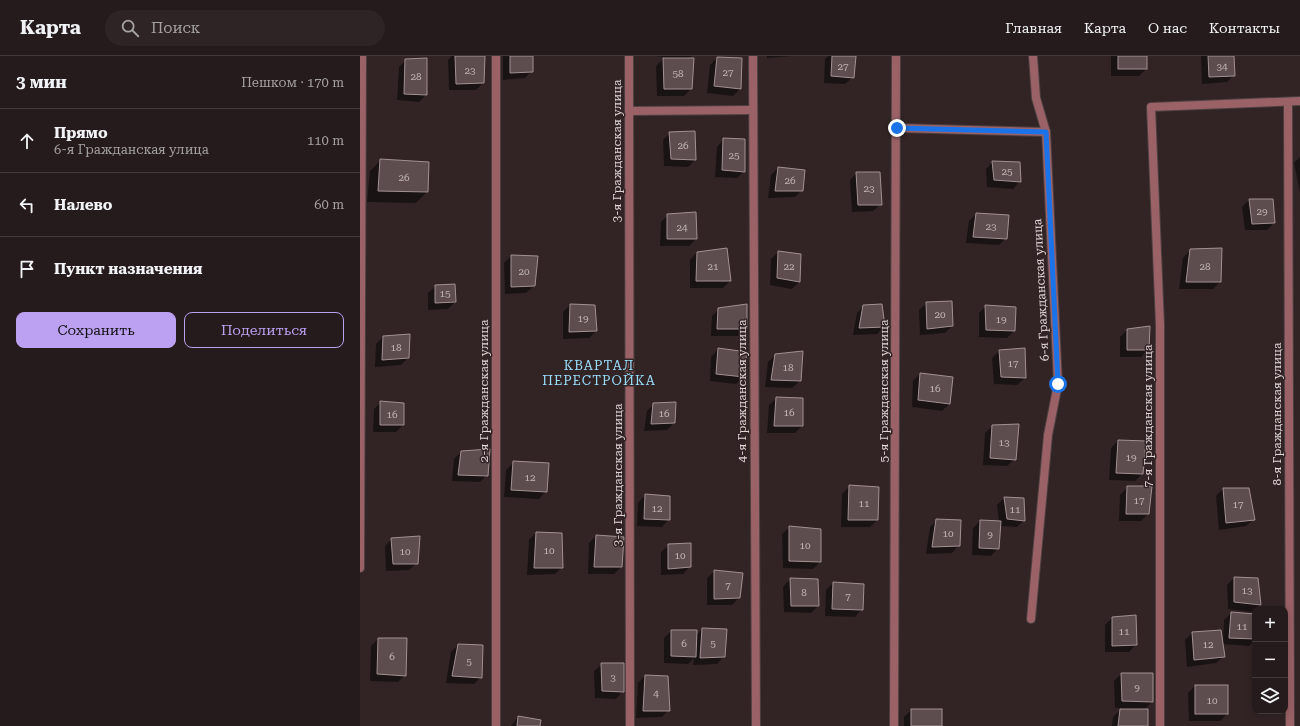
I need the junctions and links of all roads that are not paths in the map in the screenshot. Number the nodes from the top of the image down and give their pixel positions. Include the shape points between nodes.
1 (362, 56) edge
2 (496, 56) edge
3 (629, 56) edge
4 (753, 56) edge
5 (896, 56) edge
6 (1033, 56) edge
7 (1300, 101) edge
8 (1288, 102) junction
9 (752, 110) junction
10 (629, 111) junction
11 (897, 128) junction
12 (1046, 132) junction
13 (360, 568) edge
14 (1031, 619) dead end
15 (496, 726) edge
16 (630, 726) edge
17 (756, 726) edge
18 (894, 726) edge
19 (1160, 726) edge
20 (1290, 726) edge

1 - 13 street
2 - 15 street, 2-я Гражданская улица
3 - 10 street, 3-я Гражданская улица
4 - 9 street, 4-я Гражданская улица
5 - 11 street, 5-я Гражданская улица
6 - 12 street, 6-я Гражданская улица via 1036,98
7 - 8 street
8 - 19 street, 7-я Гражданская улица via 1151,107 1160,325
8 - 20 street, 8-я Гражданская улица
9 - 10 street
9 - 17 street, 4-я Гражданская улица
10 - 16 street, 3-я Гражданская улица
11 - 12 street
11 - 18 street, 5-я Гражданская улица
12 - 14 street, 6-я Гражданская улица via 1058,384 1048,435

